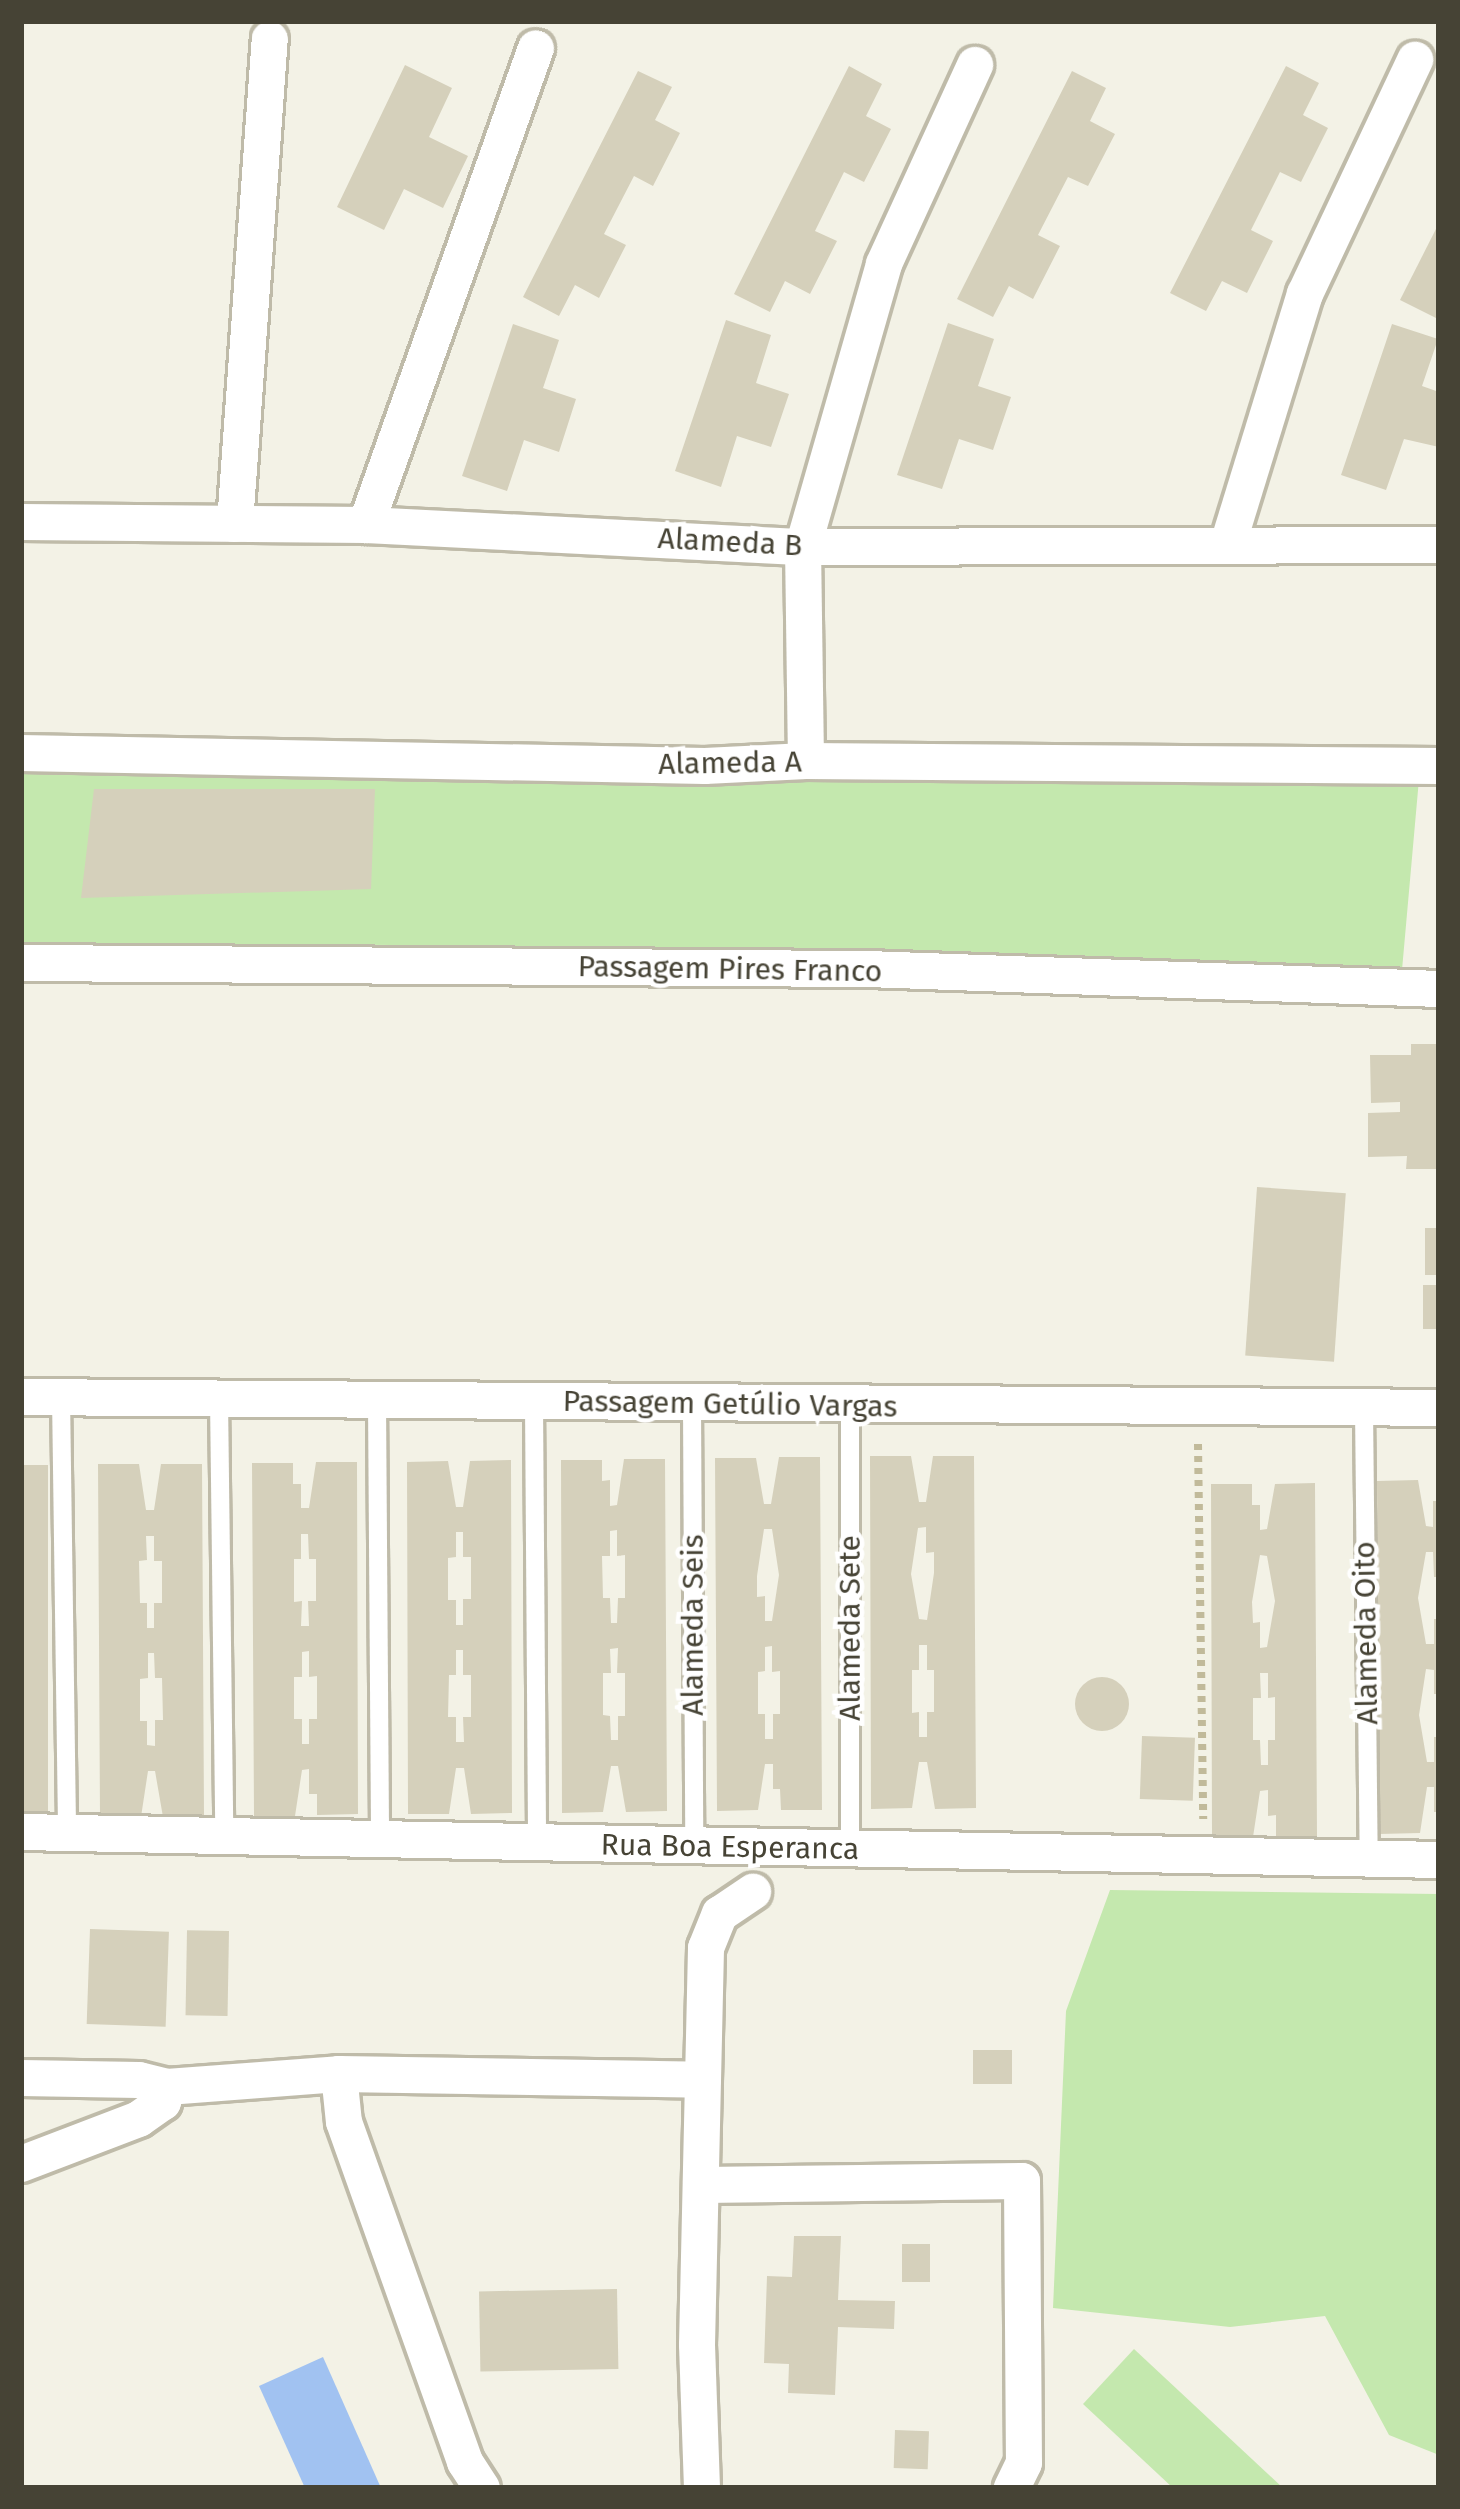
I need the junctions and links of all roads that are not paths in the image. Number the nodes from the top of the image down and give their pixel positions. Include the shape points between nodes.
1 (271, 39) dead end
2 (536, 48) dead end
3 (1415, 60) dead end
4 (975, 65) dead end
5 (21, 522) edge
6 (235, 524) junction
7 (366, 525) junction
8 (1228, 544) junction
9 (1439, 545) edge
10 (803, 547) junction
11 (21, 752) edge
12 (806, 761) junction
13 (1439, 766) edge
14 (21, 964) edge
15 (1439, 989) edge
16 (61, 1396) junction
17 (21, 1397) edge
18 (219, 1398) junction
19 (377, 1400) junction
20 (534, 1402) junction
21 (692, 1404) junction
22 (850, 1406) junction
23 (1364, 1408) junction
24 (1439, 1408) edge
25 (67, 1831) junction
26 (21, 1832) edge
27 (224, 1835) junction
28 (380, 1839) junction
29 (537, 1843) junction
30 (694, 1846) junction
31 (850, 1850) junction
32 (1369, 1859) junction
33 (1439, 1860) edge
34 (753, 1892) dead end
35 (339, 2074) junction
36 (21, 2078) edge
37 (703, 2080) junction
38 (167, 2087) junction
39 (21, 2164) edge
40 (700, 2185) junction
41 (482, 2488) edge
42 (702, 2488) edge
43 (1012, 2488) edge

1 - 6 street
2 - 7 street
3 - 8 street via 1305,294
4 - 10 street via 884,264
5 - 6 street, Alameda B
6 - 7 street, Alameda B
7 - 10 street, Alameda B
8 - 9 street, Alameda B
8 - 10 street, Alameda B
10 - 12 street
11 - 12 street, Alameda A via 704,766
12 - 13 street, Alameda A
14 - 15 street, Passagem Pires Franco via 867,969
16 - 17 street, Passagem Getúlio Vargas
16 - 18 street, Passagem Getúlio Vargas
16 - 25 lane
18 - 19 street, Passagem Getúlio Vargas
18 - 27 lane
19 - 20 street, Passagem Getúlio Vargas
19 - 28 lane
20 - 21 street, Passagem Getúlio Vargas
20 - 29 lane
21 - 22 street, Passagem Getúlio Vargas
21 - 30 lane, Alameda Seis
22 - 23 street, Passagem Getúlio Vargas
22 - 31 lane, Alameda Sete
23 - 24 street, Passagem Getúlio Vargas
23 - 32 lane, Alameda Oito
25 - 26 street, Rua Boa Esperanca
25 - 27 street, Rua Boa Esperanca
27 - 28 street, Rua Boa Esperanca
28 - 29 street, Rua Boa Esperanca
29 - 30 street, Rua Boa Esperanca
30 - 31 street, Rua Boa Esperanca
31 - 32 street, Rua Boa Esperanca
32 - 33 street, Rua Boa Esperanca
34 - 37 street via 720,1914 706,1948
35 - 37 street
35 - 38 street
35 - 41 street via 344,2122 465,2462
36 - 38 street
37 - 40 street
38 - 39 street via 163,2102 139,2119
40 - 42 street
40 - 43 street via 1022,2181 1024,2463

